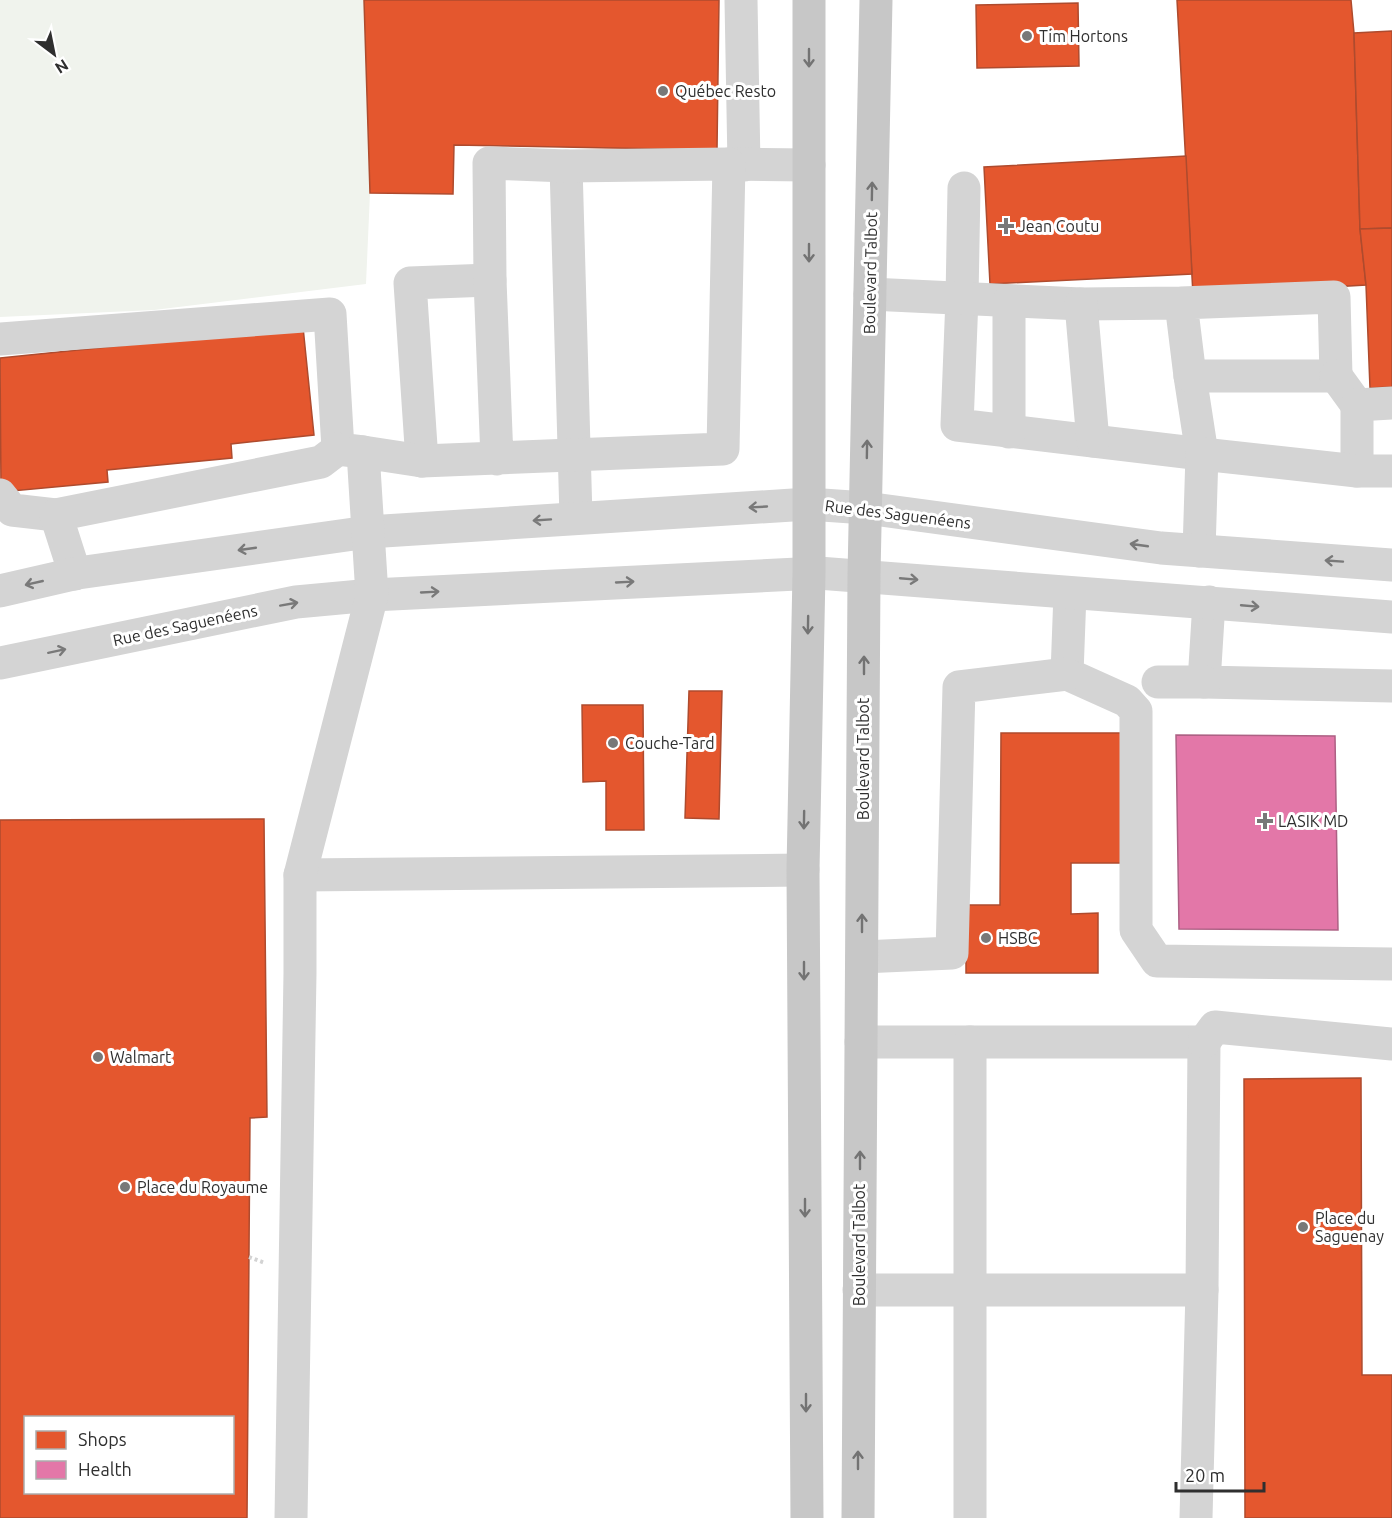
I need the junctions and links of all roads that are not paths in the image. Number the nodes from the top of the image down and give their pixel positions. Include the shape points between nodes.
1 (741, 0) edge
2 (809, 0) edge
3 (876, 0) edge
4 (736, 165) junction
5 (809, 165) junction
6 (566, 166) junction
7 (964, 188) dead end
8 (490, 280) junction
9 (870, 294) junction
10 (962, 298) junction
11 (1009, 301) junction
12 (1181, 303) junction
13 (1081, 304) junction
14 (0, 339) edge
15 (1190, 376) junction
16 (1336, 376) junction
17 (1392, 403) edge
18 (1357, 405) junction
19 (1009, 432) junction
20 (1093, 441) junction
21 (351, 450) junction
22 (1202, 454) junction
23 (574, 455) junction
24 (497, 459) junction
25 (422, 461) junction
26 (1357, 471) junction
27 (1392, 471) edge
28 (0, 495) edge
29 (808, 504) junction
30 (866, 507) junction
31 (56, 515) junction
32 (576, 518) junction
33 (368, 532) junction
34 (1199, 551) junction
35 (1392, 565) edge
36 (808, 573) junction
37 (75, 574) junction
38 (864, 575) junction
39 (0, 591) edge
40 (1070, 593) junction
41 (372, 595) junction
42 (1209, 602) junction
43 (1392, 617) edge
44 (0, 663) edge
45 (1067, 674) junction
46 (1158, 682) dead end
47 (1204, 682) junction
48 (1392, 686) edge
49 (803, 870) junction
50 (300, 875) junction
51 (862, 957) junction
52 (1392, 964) edge
53 (861, 1042) junction
54 (970, 1042) junction
55 (1204, 1042) junction
56 (1392, 1044) edge
57 (859, 1290) junction
58 (1202, 1290) junction
59 (971, 1291) junction
60 (291, 1518) edge
61 (807, 1518) edge
62 (858, 1518) edge
63 (970, 1518) edge
64 (1196, 1518) edge

1 - 4 street
2 -> 5 main road
9 -> 3 main road, Boulevard Talbot
4 - 5 street
4 - 6 street
4 - 23 street via 723,449
5 -> 29 main road
6 - 8 street via 489,163
6 - 23 street
7 - 10 street
8 - 24 street
8 - 25 street via 411,283
9 - 10 street
30 -> 9 main road, Boulevard Talbot
10 - 11 street
10 - 19 street via 957,424
11 - 13 street
11 - 19 street
12 - 13 street
12 - 15 street
12 - 16 street via 1335,297
13 - 20 street
14 - 21 street via 330,314
15 - 16 street
15 - 22 street
16 - 18 street
17 - 18 street
18 - 26 street
19 - 20 street
20 - 22 street
21 - 25 street
21 - 31 street via 321,462
21 - 33 street
22 - 26 street
22 - 34 street
23 - 24 street
23 - 32 street
24 - 25 street
26 - 27 street
28 - 31 street via 12,510
29 - 30 street, Rue des Saguenéens
29 -> 32 street, Rue des Saguenéens
29 - 36 main road
34 -> 30 street, Rue des Saguenéens
30 - 38 main road, Boulevard Talbot
31 - 37 street
32 -> 33 street, Rue des Saguenéens
33 -> 37 street, Rue des Saguenéens
33 - 41 street
35 -> 34 street, Rue des Saguenéens
36 - 38 street, Rue des Saguenéens
41 -> 36 street, Rue des Saguenéens
36 -> 49 main road
37 -> 39 street, Rue des Saguenéens
38 -> 40 street, Rue des Saguenéens
51 -> 38 main road, Boulevard Talbot
40 - 42 street, Rue des Saguenéens
40 - 45 street
44 -> 41 street, Rue des Saguenéens via 296,602
41 - 50 street
42 -> 43 street, Rue des Saguenéens
42 - 47 street
45 - 51 street via 959,687 951,953
45 - 52 street via 1127,701 1136,711 1136,930 1157,961
46 - 47 street
47 - 48 street
49 - 50 street
49 -> 61 main road
50 - 60 street
51 - 53 main road, Boulevard Talbot
53 - 54 street
57 -> 53 main road, Boulevard Talbot
54 - 55 street
54 - 59 street
55 - 56 street via 1215,1027
55 - 58 street
57 - 59 street
62 -> 57 main road, Boulevard Talbot
58 - 59 street
58 - 64 street
59 - 63 street

